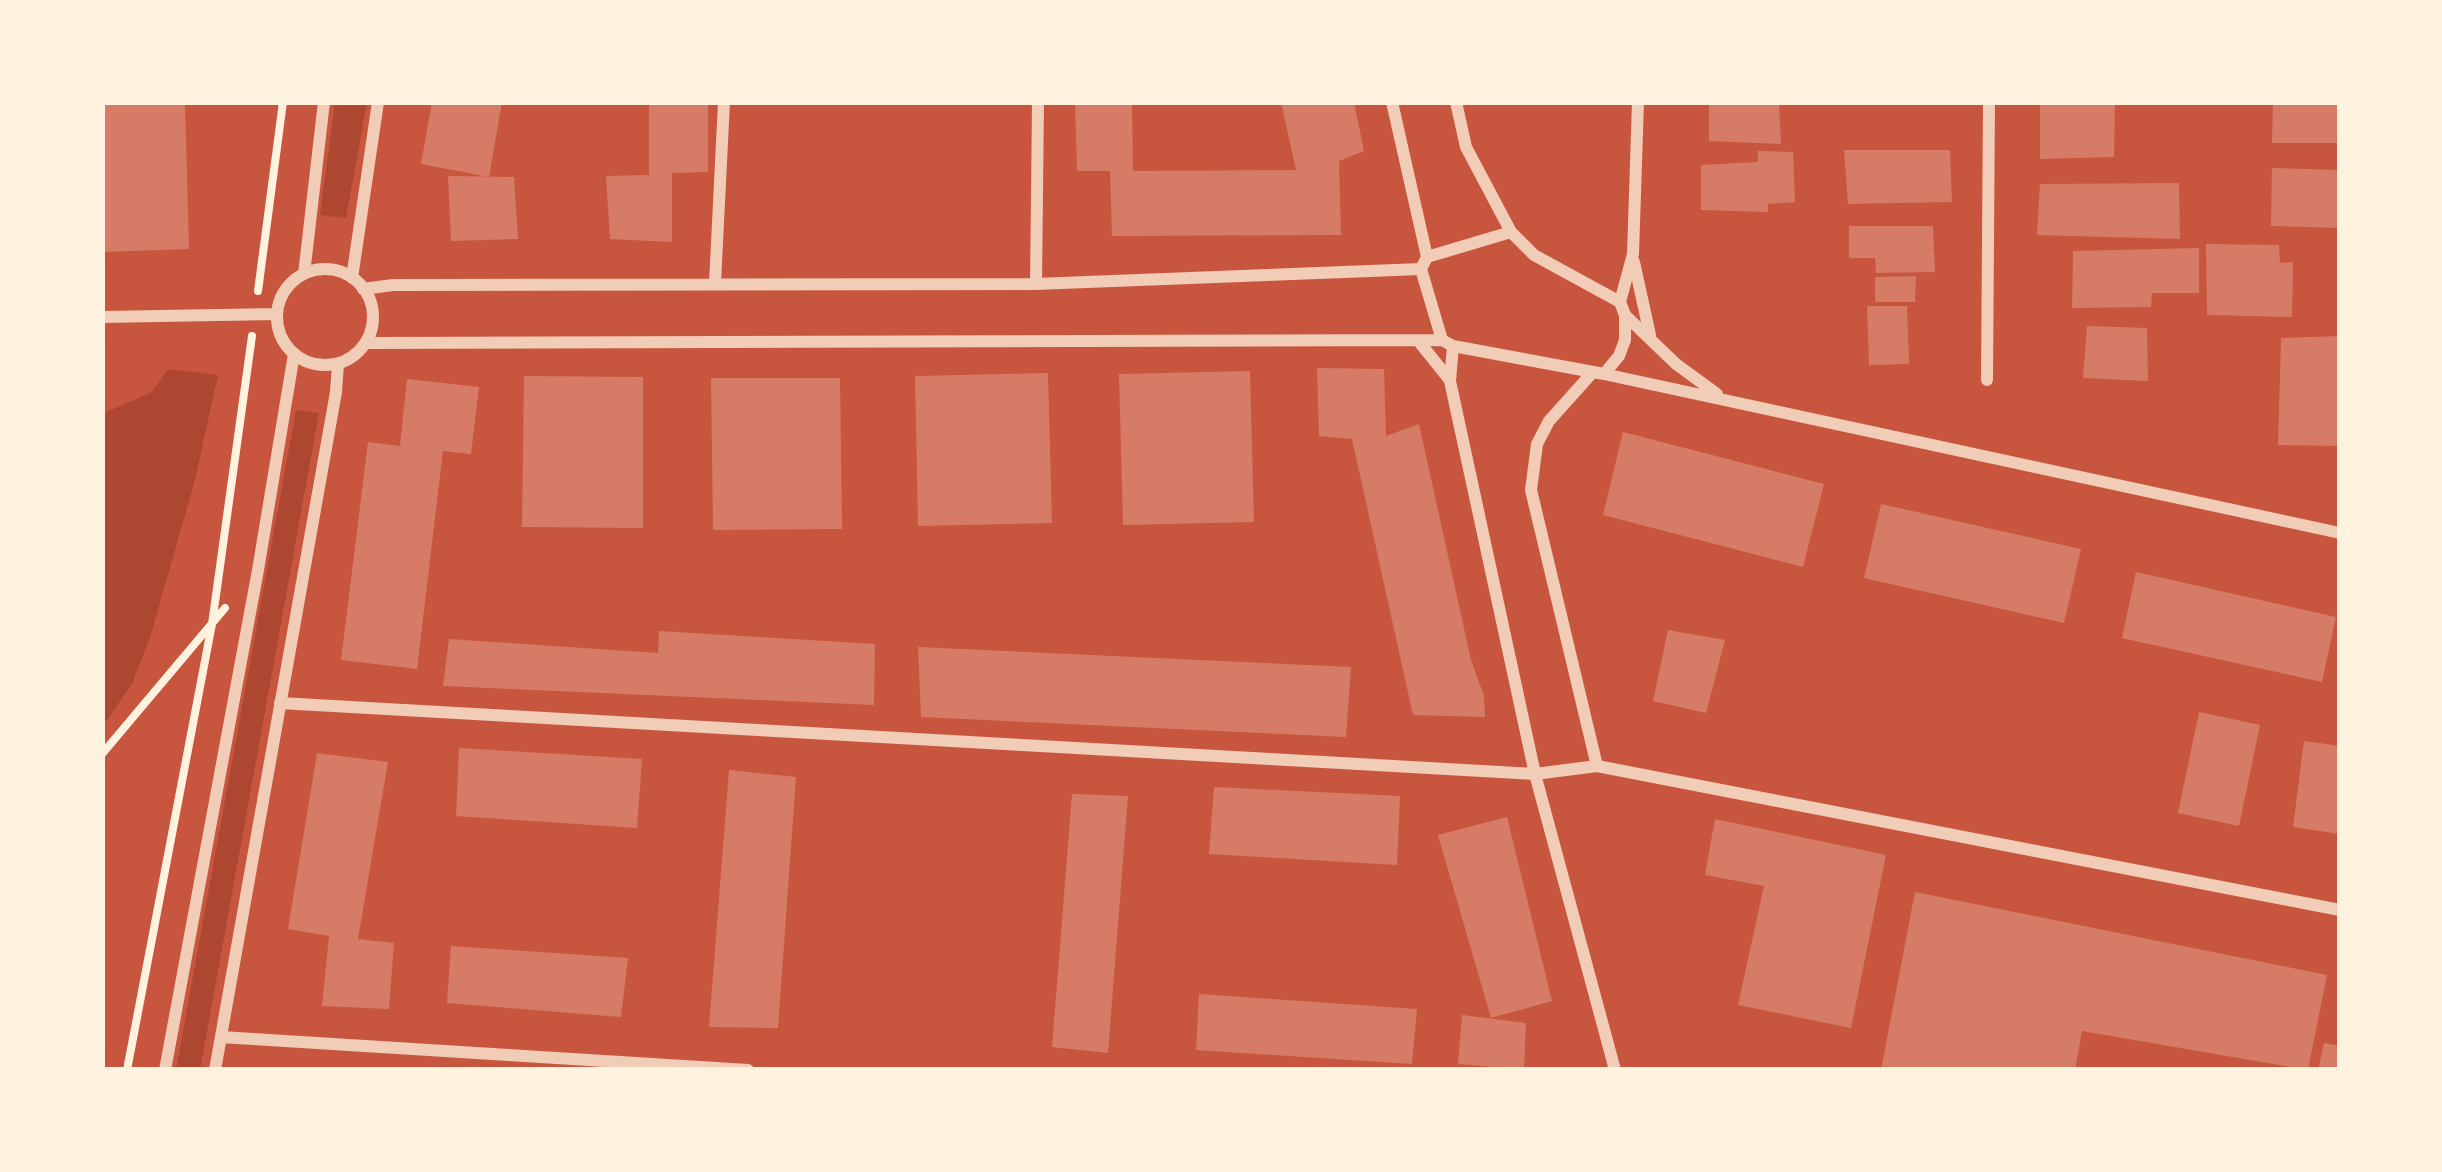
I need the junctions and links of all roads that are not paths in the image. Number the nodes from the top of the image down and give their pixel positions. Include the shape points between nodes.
1 (324, 102) edge
2 (378, 102) edge
3 (724, 102) edge
4 (1038, 102) edge
5 (1393, 102) edge
6 (1456, 102) edge
7 (1638, 102) edge
8 (1989, 102) edge
9 (1511, 232) junction
10 (1633, 254) junction
11 (1424, 263) junction
12 (304, 274) junction
13 (352, 278) junction
14 (715, 284) junction
15 (1036, 284) junction
16 (363, 289) junction
17 (1622, 308) junction
18 (277, 314) junction
19 (102, 317) edge
20 (1652, 342) junction
21 (365, 343) junction
22 (1420, 343) junction
23 (1447, 343) junction
24 (294, 354) junction
25 (338, 364) junction
26 (1598, 373) junction
27 (1987, 380) dead end
28 (1450, 382) junction
29 (1728, 401) junction
30 (2340, 533) edge
31 (280, 704) junction
32 (1598, 766) junction
33 (1534, 774) junction
34 (2340, 910) edge
35 (221, 1037) junction
36 (165, 1070) edge
37 (215, 1070) edge
38 (748, 1070) edge
39 (1615, 1070) edge

1 - 12 street
2 - 13 street
3 - 14 street
4 - 15 street
5 - 11 street
6 - 9 street via 1466,147
7 - 10 street
8 - 27 street
9 - 11 street
9 - 17 street
10 - 17 street
10 - 20 street
11 - 15 street
11 - 23 street
12 - 13 street via 334,270
12 - 18 street via 285,291
13 - 16 street
14 - 15 street
14 - 16 street
16 - 21 street via 373,318
17 - 20 street
17 - 26 street via 1625,340
18 - 19 street
18 - 24 street
20 - 29 street
21 - 22 street
21 - 25 street
22 - 23 street
22 - 28 street
23 - 26 street
23 - 28 street
24 - 25 street
24 - 36 street
25 - 31 street
26 - 29 street
26 - 32 street via 1549,421 1532,490
28 - 33 street
29 - 30 street
31 - 33 street
31 - 35 street
32 - 33 street
32 - 34 street
33 - 39 street
35 - 37 street
35 - 38 street

